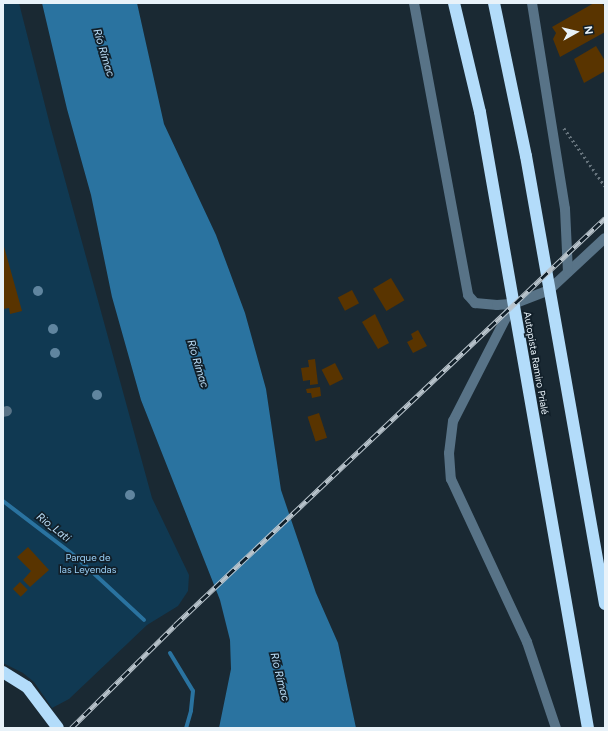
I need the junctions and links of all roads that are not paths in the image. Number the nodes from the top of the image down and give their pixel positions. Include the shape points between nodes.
1 (414, 3) edge
2 (454, 3) edge
3 (494, 3) edge
4 (532, 3) edge
5 (605, 238) edge
6 (568, 272) junction
7 (549, 290) junction
8 (513, 304) junction
9 (605, 604) edge
10 (3, 672) edge
11 (58, 728) edge
12 (556, 728) edge
13 (588, 728) edge

1 - 8 street via 465,286 475,303
2 - 8 highway, Autopista Ramiro Prialé via 480,112
3 - 7 highway via 526,156
4 - 6 street via 565,209
5 - 6 street
6 - 7 street
7 - 8 street
7 - 9 highway
8 - 12 street via 453,421 449,453 451,479 527,642
8 - 13 highway, Autopista Ramiro Prialé
10 - 11 highway via 27,687

